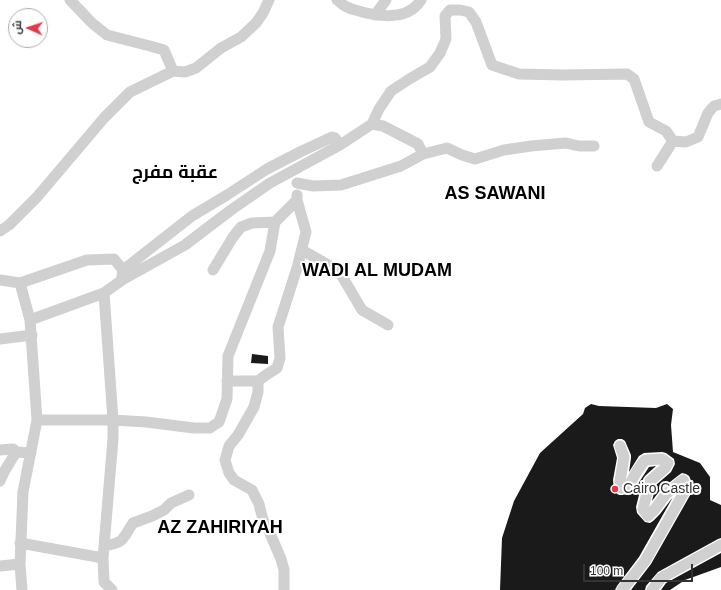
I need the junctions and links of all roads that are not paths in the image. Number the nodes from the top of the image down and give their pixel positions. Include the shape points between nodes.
1 (70, 0) edge
2 (269, 0) edge
3 (337, 0) edge
4 (386, 0) edge
5 (421, 0) edge
6 (375, 15) junction
7 (172, 71) junction
8 (721, 104) edge
9 (372, 124) junction
10 (673, 141) junction
11 (340, 145) junction
12 (594, 146) dead end
13 (423, 154) junction
14 (657, 166) dead end
15 (290, 172) junction
16 (296, 183) junction
17 (297, 200) junction
18 (275, 222) junction
19 (0, 231) edge
20 (302, 250) junction
21 (213, 270) dead end
22 (122, 275) junction
23 (0, 280) edge
24 (20, 283) junction
25 (104, 293) junction
26 (30, 320) junction
27 (388, 325) dead end
28 (32, 335) junction
29 (0, 339) edge
30 (228, 381) junction
31 (258, 381) junction
32 (37, 420) junction
33 (113, 420) junction
34 (620, 446) dead end
35 (0, 450) edge
36 (16, 452) junction
37 (31, 453) junction
38 (0, 481) edge
39 (189, 495) dead end
40 (20, 543) junction
41 (721, 545) edge
42 (104, 546) junction
43 (103, 558) junction
44 (20, 564) junction
45 (0, 566) edge
46 (102, 586) edge
47 (22, 590) edge
48 (112, 590) edge
49 (284, 590) edge
50 (622, 590) edge
51 (652, 590) edge

1 - 7 street via 107,35 164,50
2 - 7 street via 256,23 240,36 196,68 185,72
3 - 6 street via 347,8
4 - 6 street
5 - 6 street via 417,7 405,14
7 - 19 street via 130,92 104,118 37,197
8 - 10 street via 714,106 708,113 698,137 686,142
9 - 10 street via 391,91 430,67 446,39 445,16 450,10 460,10 469,12 476,22 492,65 519,74 627,74 634,79 649,122 666,131
9 - 11 street
9 - 13 street via 383,126 418,144
10 - 14 street
11 - 15 street
11 - 22 street via 332,137 267,169 192,216
12 - 13 street via 566,143 531,146 504,150 475,159 447,148
13 - 16 street via 401,166 341,185 313,186
15 - 16 street
15 - 22 street via 270,183 185,245
16 - 17 street
17 - 18 street
17 - 20 street via 306,232
18 - 21 street via 252,223 241,227
18 - 30 street via 270,251 228,356
20 - 27 street via 339,271 362,310
20 - 31 street via 278,327 280,358 277,368
22 - 24 street via 114,259 87,260
22 - 25 street
23 - 24 street
24 - 26 street
25 - 26 street
25 - 33 street
26 - 28 street
28 - 29 street
28 - 32 street
30 - 31 street
30 - 33 street via 227,399 219,422 210,428
31 - 49 street via 254,407 229,446 225,460 229,474 234,480 252,490 259,504 263,520 281,559
32 - 33 street
32 - 37 street
33 - 42 street
34 - 50 street via 624,457 620,482 622,488 628,487 645,460 662,459 668,463 650,481 643,509 648,516 666,494 683,480 688,487 645,562
35 - 36 street via 13,449
36 - 37 street
36 - 38 street
37 - 40 street via 23,492
39 - 42 street via 152,516 132,523 124,539
40 - 43 street
40 - 44 street
41 - 51 street via 661,578
42 - 43 street
43 - 46 street
44 - 45 street
44 - 47 street
46 - 48 street

